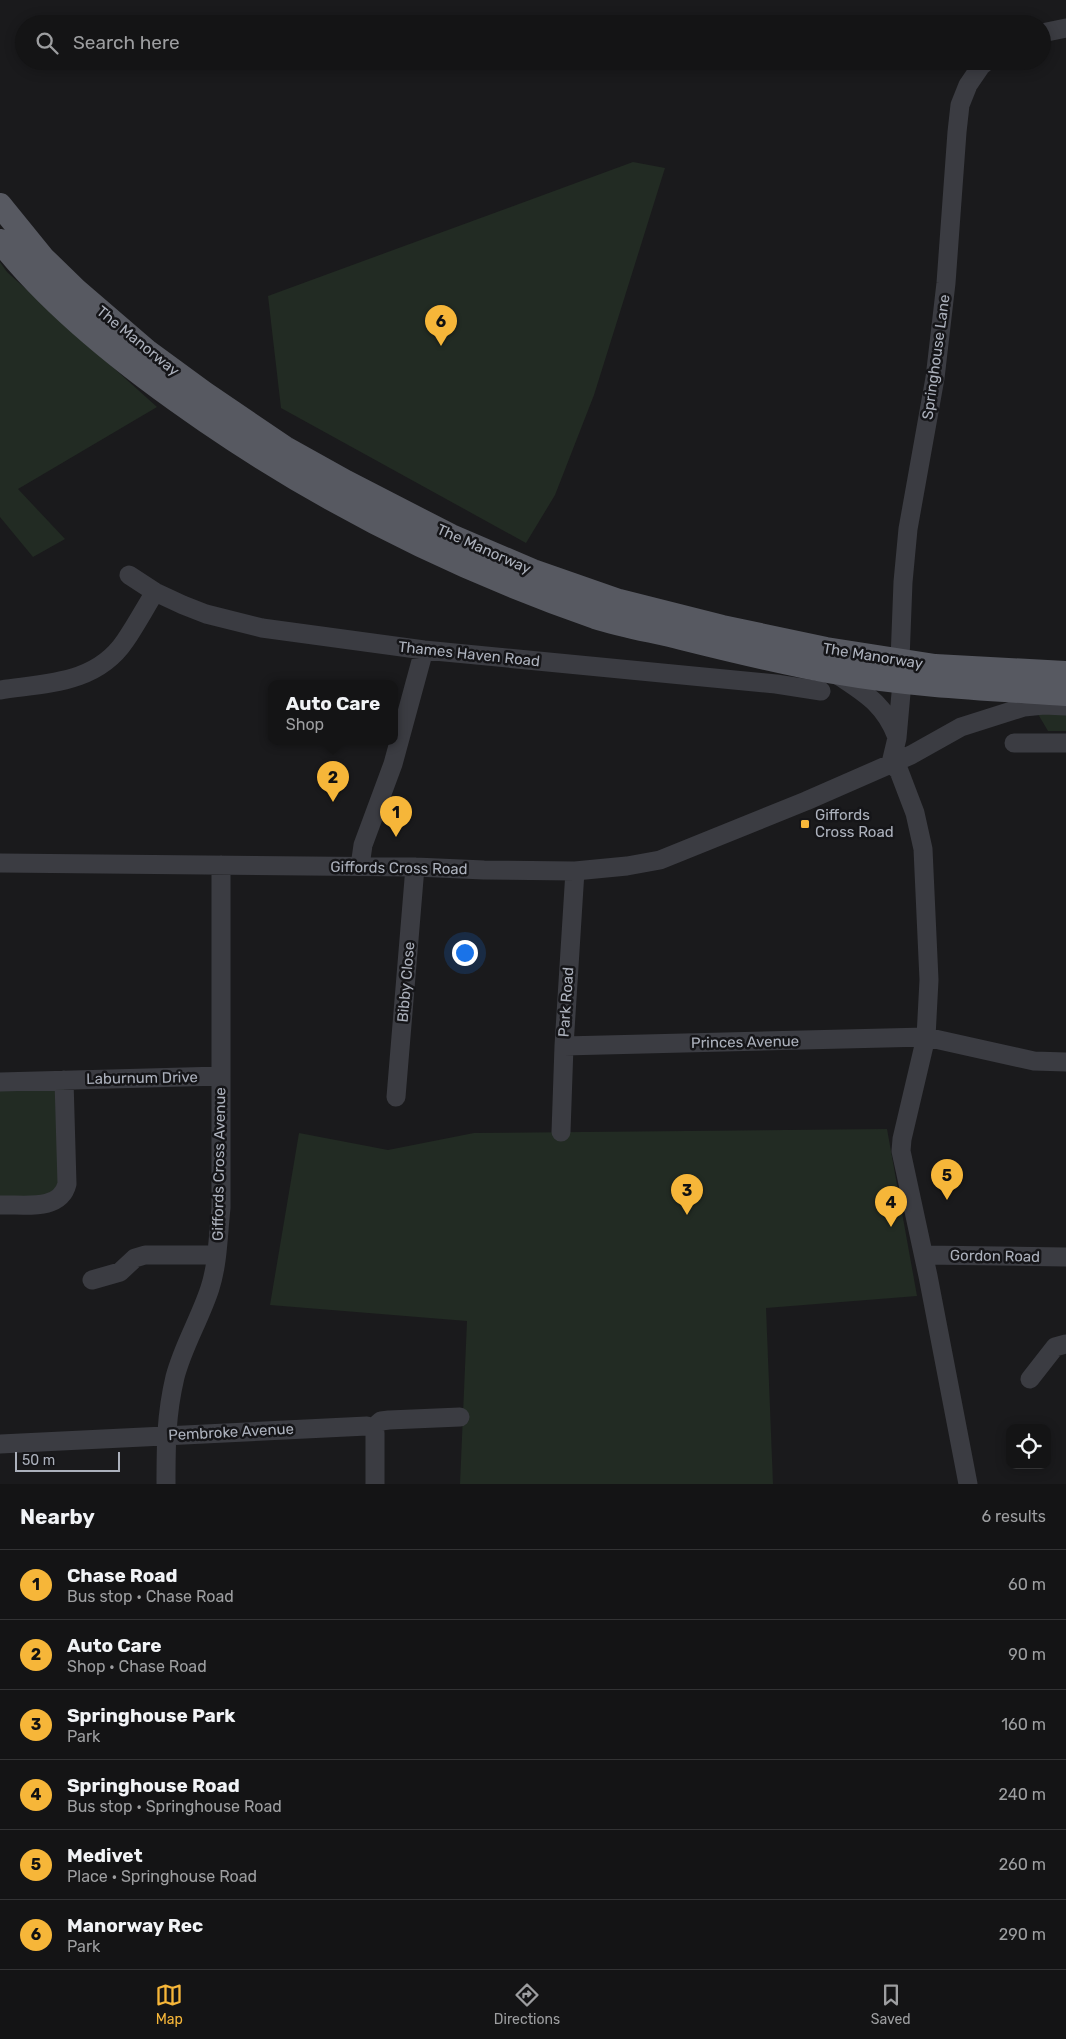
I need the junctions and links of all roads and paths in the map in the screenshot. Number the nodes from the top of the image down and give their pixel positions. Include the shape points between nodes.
1 (1066, 28) edge
2 (1051, 31) edge
3 (978, 70) edge
4 (0, 205) edge
5 (0, 241) edge
6 (129, 574) dead end
7 (155, 592) junction
8 (424, 650) junction
9 (901, 671) junction
10 (1066, 673) edge
11 (827, 681) junction
12 (0, 690) edge
13 (1066, 694) edge
14 (1066, 706) edge
15 (897, 738) junction
16 (1014, 743) dead end
17 (1066, 743) edge
18 (924, 748) junction
19 (891, 763) junction
20 (0, 863) edge
21 (221, 865) junction
22 (360, 866) junction
23 (416, 866) junction
24 (575, 871) junction
25 (926, 1037) junction
26 (564, 1046) junction
27 (1066, 1062) edge
28 (220, 1076) junction
29 (64, 1080) junction
30 (0, 1082) edge
31 (396, 1097) dead end
32 (561, 1132) dead end
33 (0, 1205) edge
34 (216, 1255) junction
35 (924, 1255) junction
36 (1066, 1258) edge
37 (92, 1280) dead end
38 (1066, 1344) edge
39 (1030, 1379) dead end
40 (460, 1417) dead end
41 (373, 1428) junction
42 (166, 1436) junction
43 (0, 1444) edge
44 (166, 1484) edge
45 (375, 1484) edge
46 (968, 1484) edge

1 - 2 street
3 - 9 street, Springhouse Lane via 960,105 956,132 946,283 935,378 908,529
4 - 9 main road, The Manorway via 38,252 76,290 156,358 285,448 407,514 533,571 619,601
5 - 11 main road, The Manorway via 71,315 175,400 250,451 380,526 492,577 598,618 735,651
6 - 7 street, Thames Haven Road
7 - 8 street, Thames Haven Road via 206,614 262,628
7 - 12 street via 125,642 94,670 69,680
8 - 11 street, Thames Haven Road via 776,684
8 - 22 street via 393,764 363,845
9 - 10 main road, The Manorway via 935,666
9 - 11 main road, The Manorway
9 - 13 main road, The Manorway
9 - 15 street, Springhouse Lane
11 - 15 street via 866,694 891,722
14 - 18 street, Giffords Cross Road via 1044,705 1004,712 961,727
15 - 18 street via 905,746
15 - 19 street, Springhouse Lane
16 - 17 street
18 - 19 street, Giffords Cross Road
19 - 24 street, Giffords Cross Road via 660,860
19 - 25 street via 899,771 915,813 923,849 929,980
20 - 21 street, Giffords Cross Road
21 - 22 street, Giffords Cross Road
21 - 28 street, Giffords Cross Avenue
22 - 23 street, Giffords Cross Road
23 - 24 street, Giffords Cross Road
23 - 31 street, Bibby Close
24 - 26 street, Park Road
25 - 26 street, Princes Avenue
25 - 27 street, Princes Avenue via 1034,1061
25 - 35 street via 901,1150
26 - 32 street, Park Road
28 - 29 street, Laburnum Drive
28 - 34 street, Giffords Cross Avenue via 221,1208
29 - 30 street, Laburnum Drive
29 - 33 street, Laburnum Drive via 65,1191 55,1202 47,1204
34 - 37 street via 145,1255 135,1258 120,1272
34 - 42 street, Giffords Cross Avenue via 210,1286 186,1342 176,1376
35 - 36 street, Gordon Road
35 - 46 street
38 - 39 street via 1055,1347
40 - 41 street, Pembroke Avenue via 381,1421
41 - 42 street, Pembroke Avenue
41 - 45 street
42 - 43 street, Pembroke Avenue
42 - 44 street, Giffords Cross Avenue

